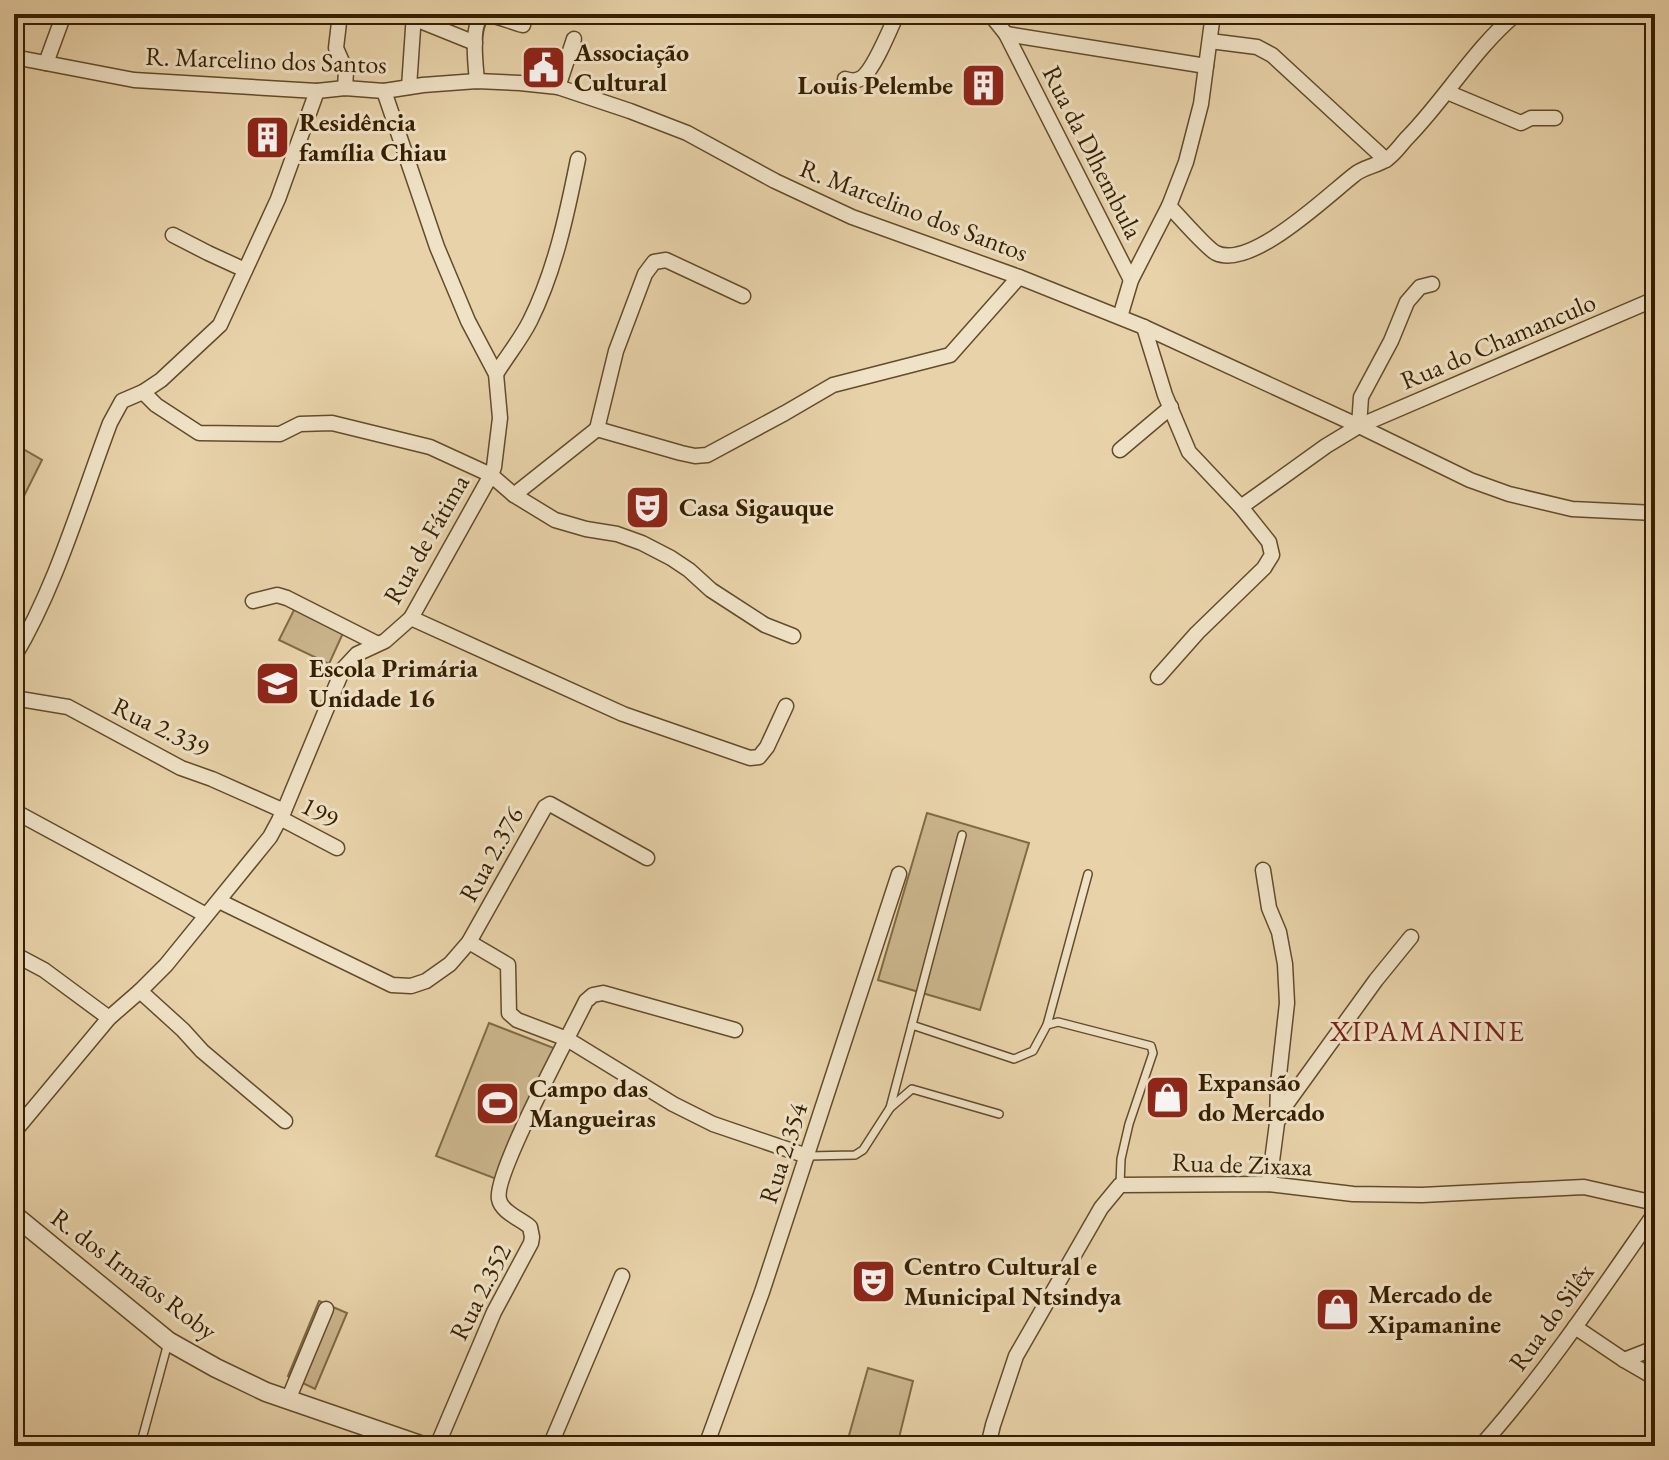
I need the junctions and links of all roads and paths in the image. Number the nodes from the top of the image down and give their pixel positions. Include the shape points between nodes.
1 (64, 14) edge
2 (340, 14) edge
3 (897, 14) edge
4 (990, 14) edge
5 (1213, 14) edge
6 (1516, 14) edge
7 (414, 16) edge
8 (523, 25) dead end
9 (1006, 34) junction
10 (574, 39) dead end
11 (1210, 41) junction
12 (475, 43) junction
13 (14, 57) edge
14 (46, 63) junction
15 (1206, 66) junction
16 (845, 79) dead end
17 (477, 81) junction
18 (409, 87) junction
19 (558, 87) junction
20 (345, 88) junction
21 (317, 91) junction
22 (384, 91) junction
23 (1447, 92) junction
24 (1555, 118) dead end
25 (578, 159) dead end
26 (1386, 160) junction
27 (1169, 206) junction
28 (173, 235) dead end
29 (245, 270) junction
30 (1019, 277) junction
31 (1131, 280) junction
32 (1432, 284) dead end
33 (743, 296) dead end
34 (1655, 299) edge
35 (1120, 317) junction
36 (1144, 327) junction
37 (496, 374) junction
38 (143, 392) junction
39 (1171, 407) junction
40 (1359, 426) junction
41 (597, 429) junction
42 (1120, 450) dead end
43 (491, 475) junction
44 (514, 495) junction
45 (1241, 507) junction
46 (1655, 513) edge
47 (253, 601) dead end
48 (411, 618) junction
49 (793, 636) dead end
50 (376, 643) junction
51 (14, 657) edge
52 (1158, 677) dead end
53 (14, 698) edge
54 (786, 706) dead end
55 (14, 811) edge
56 (282, 814) junction
57 (962, 835) dead end
58 (337, 848) dead end
59 (647, 858) dead end
60 (1263, 870) dead end
61 (899, 874) dead end
62 (1088, 874) dead end
63 (219, 901) junction
64 (206, 915) junction
65 (1411, 937) dead end
66 (469, 942) junction
67 (14, 954) edge
68 (140, 991) junction
69 (109, 1018) junction
70 (912, 1025) junction
71 (1047, 1025) junction
72 (735, 1030) dead end
73 (567, 1039) junction
74 (890, 1108) junction
75 (999, 1114) dead end
76 (285, 1121) dead end
77 (1277, 1123) junction
78 (14, 1132) edge
79 (807, 1156) junction
80 (1269, 1184) junction
81 (1120, 1185) junction
82 (1655, 1203) edge
83 (1655, 1213) edge
84 (14, 1215) edge
85 (622, 1276) dead end
86 (326, 1309) dead end
87 (1575, 1327) junction
88 (168, 1341) junction
89 (1655, 1348) edge
90 (1624, 1360) junction
91 (1655, 1378) edge
92 (288, 1400) junction
93 (381, 1440) edge
94 (140, 1446) edge
95 (423, 1446) edge
96 (437, 1446) edge
97 (550, 1446) edge
98 (706, 1446) edge
99 (988, 1446) edge
100 (1481, 1446) edge

1 - 14 street
2 - 20 street via 336,48 346,71
3 - 16 street via 863,77
4 - 9 street, Rua da Dlhembula
5 - 11 street
6 - 23 street
7 - 12 street
7 - 18 street
8 - 12 street via 488,14 477,23
9 - 15 street
9 - 31 street, Rua da Dlhembula
10 - 19 street
11 - 15 street
11 - 26 street via 1257,47 1272,55
12 - 17 street
13 - 14 street, R. Marcelino dos Santos
14 - 21 street, R. Marcelino dos Santos via 134,80
15 - 27 street via 1186,162
17 - 18 street, R. Marcelino dos Santos
17 - 19 street, R. Marcelino dos Santos
18 - 22 street, R. Marcelino dos Santos
19 - 30 street, R. Marcelino dos Santos via 687,133 852,217
20 - 21 street, R. Marcelino dos Santos
20 - 22 street, R. Marcelino dos Santos
21 - 29 street via 278,199
22 - 37 street, Rua de Fátima via 437,247
23 - 24 street via 1521,123
23 - 26 street
25 - 37 street via 544,288
26 - 27 street via 1357,172 1300,220 1252,250 1232,256 1215,253
27 - 31 street
28 - 29 street
29 - 38 street via 220,325
30 - 35 street, R. Marcelino dos Santos
30 - 41 street via 950,355 833,385 707,455 681,453
31 - 35 street, Rua da Dlhembula
32 - 40 street via 1420,287 1407,302 1361,397
33 - 41 street via 666,260 654,262 616,351
34 - 40 street, Rua do Chamanculo
35 - 36 street, R. Marcelino dos Santos
36 - 39 street
36 - 40 street, R. Marcelino dos Santos
37 - 43 street, Rua de Fátima via 500,418
38 - 43 street via 199,433 280,434 300,424 332,423 430,447
38 - 51 street via 122,401 110,423 49,588
39 - 42 street
39 - 45 street via 1189,452
40 - 45 street
40 - 46 street, R. Marcelino dos Santos via 1509,494 1572,509
41 - 44 street
43 - 44 street
43 - 48 street, Rua de Fátima
44 - 49 street via 555,520 642,543 765,625
45 - 52 street via 1269,542 1272,555
47 - 50 street via 287,598
48 - 50 street, Rua de Fátima
48 - 54 street via 623,714 750,758 759,757 767,747
50 - 56 street, Rua de Fátima via 343,669
53 - 56 street, Rua 2.339 via 68,707 181,768
55 - 64 street
56 - 58 street, 199 / 199
56 - 63 street, Rua de Fátima
57 - 70 lane
59 - 66 street, Rua 2.376 via 550,804
60 - 77 street via 1285,964
61 - 79 street, Rua 2.354
62 - 71 lane
63 - 64 street, Rua de Fátima
63 - 66 street via 392,985 426,981
64 - 68 street, Rua de Fátima
65 - 77 street
66 - 73 street via 508,965 509,1013
67 - 69 street
68 - 69 street, Rua de Fátima
68 - 76 street
69 - 78 street, Rua de Fátima
70 - 71 lane via 1014,1059 1033,1051
70 - 74 lane
71 - 81 lane via 1058,1022 1151,1046 1121,1159
72 - 73 street via 603,993 586,1001
73 - 79 street via 713,1124
73 - 96 street, Rua 2.352 via 498,1188 504,1209 530,1227 531,1243 494,1312
74 - 75 lane via 912,1089
74 - 79 lane via 855,1155
77 - 80 street
79 - 98 street, Rua 2.354
80 - 81 street, Rua de Zixaxa
80 - 82 street, Rua de Zixaxa via 1422,1195 1584,1187
81 - 99 street via 1101,1208 1016,1356
83 - 87 street, Rua do Silêx
84 - 88 street, R. dos Irmãos Roby
85 - 97 street
86 - 92 street
87 - 90 street
87 - 100 street, Rua do Silêx
88 - 92 street, R. dos Irmãos Roby
88 - 94 lane
89 - 90 street
90 - 91 street
92 - 93 street, R. dos Irmãos Roby via 358,1425
93 - 95 street, R. dos Irmãos Roby

